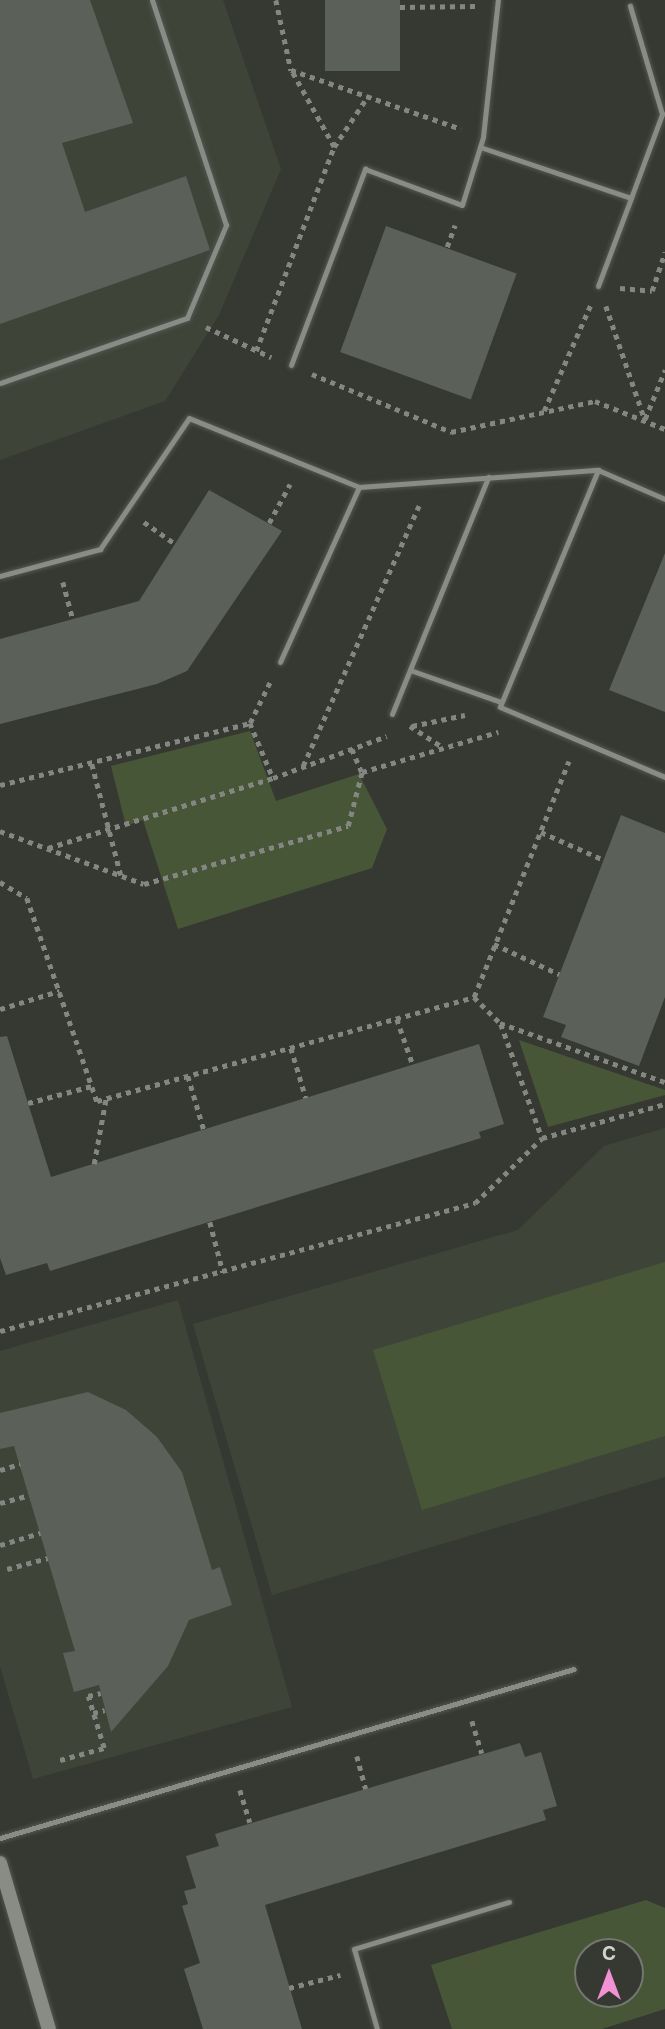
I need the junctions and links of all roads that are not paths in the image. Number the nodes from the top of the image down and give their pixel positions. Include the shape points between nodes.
1 (152, 0) edge
2 (498, 3) edge
3 (630, 6) dead end
4 (480, 147) junction
5 (631, 198) junction
6 (598, 286) road end
7 (291, 365) road end
8 (0, 383) edge
9 (598, 471) junction
10 (488, 477) junction
11 (359, 487) junction
12 (665, 499) edge
13 (0, 576) edge
14 (280, 662) road end
15 (410, 670) junction
16 (502, 702) junction
17 (392, 714) road end
18 (665, 777) edge
19 (574, 1669) dead end
20 (0, 1838) edge
21 (0, 1863) edge
22 (509, 1902) dead end
23 (49, 2029) edge
24 (377, 2029) edge

1 - 8 lane via 226,225 187,318
2 - 4 lane
3 - 5 lane via 662,114
4 - 5 lane
4 - 7 lane via 462,205 365,169
5 - 6 lane
9 - 10 lane
9 - 12 lane
9 - 16 lane
10 - 11 lane
10 - 15 lane
11 - 13 lane via 189,418 100,549
11 - 14 lane
15 - 16 lane
15 - 17 lane
16 - 18 lane via 499,707
19 - 20 lane
21 - 23 main road
22 - 24 lane via 354,1949

